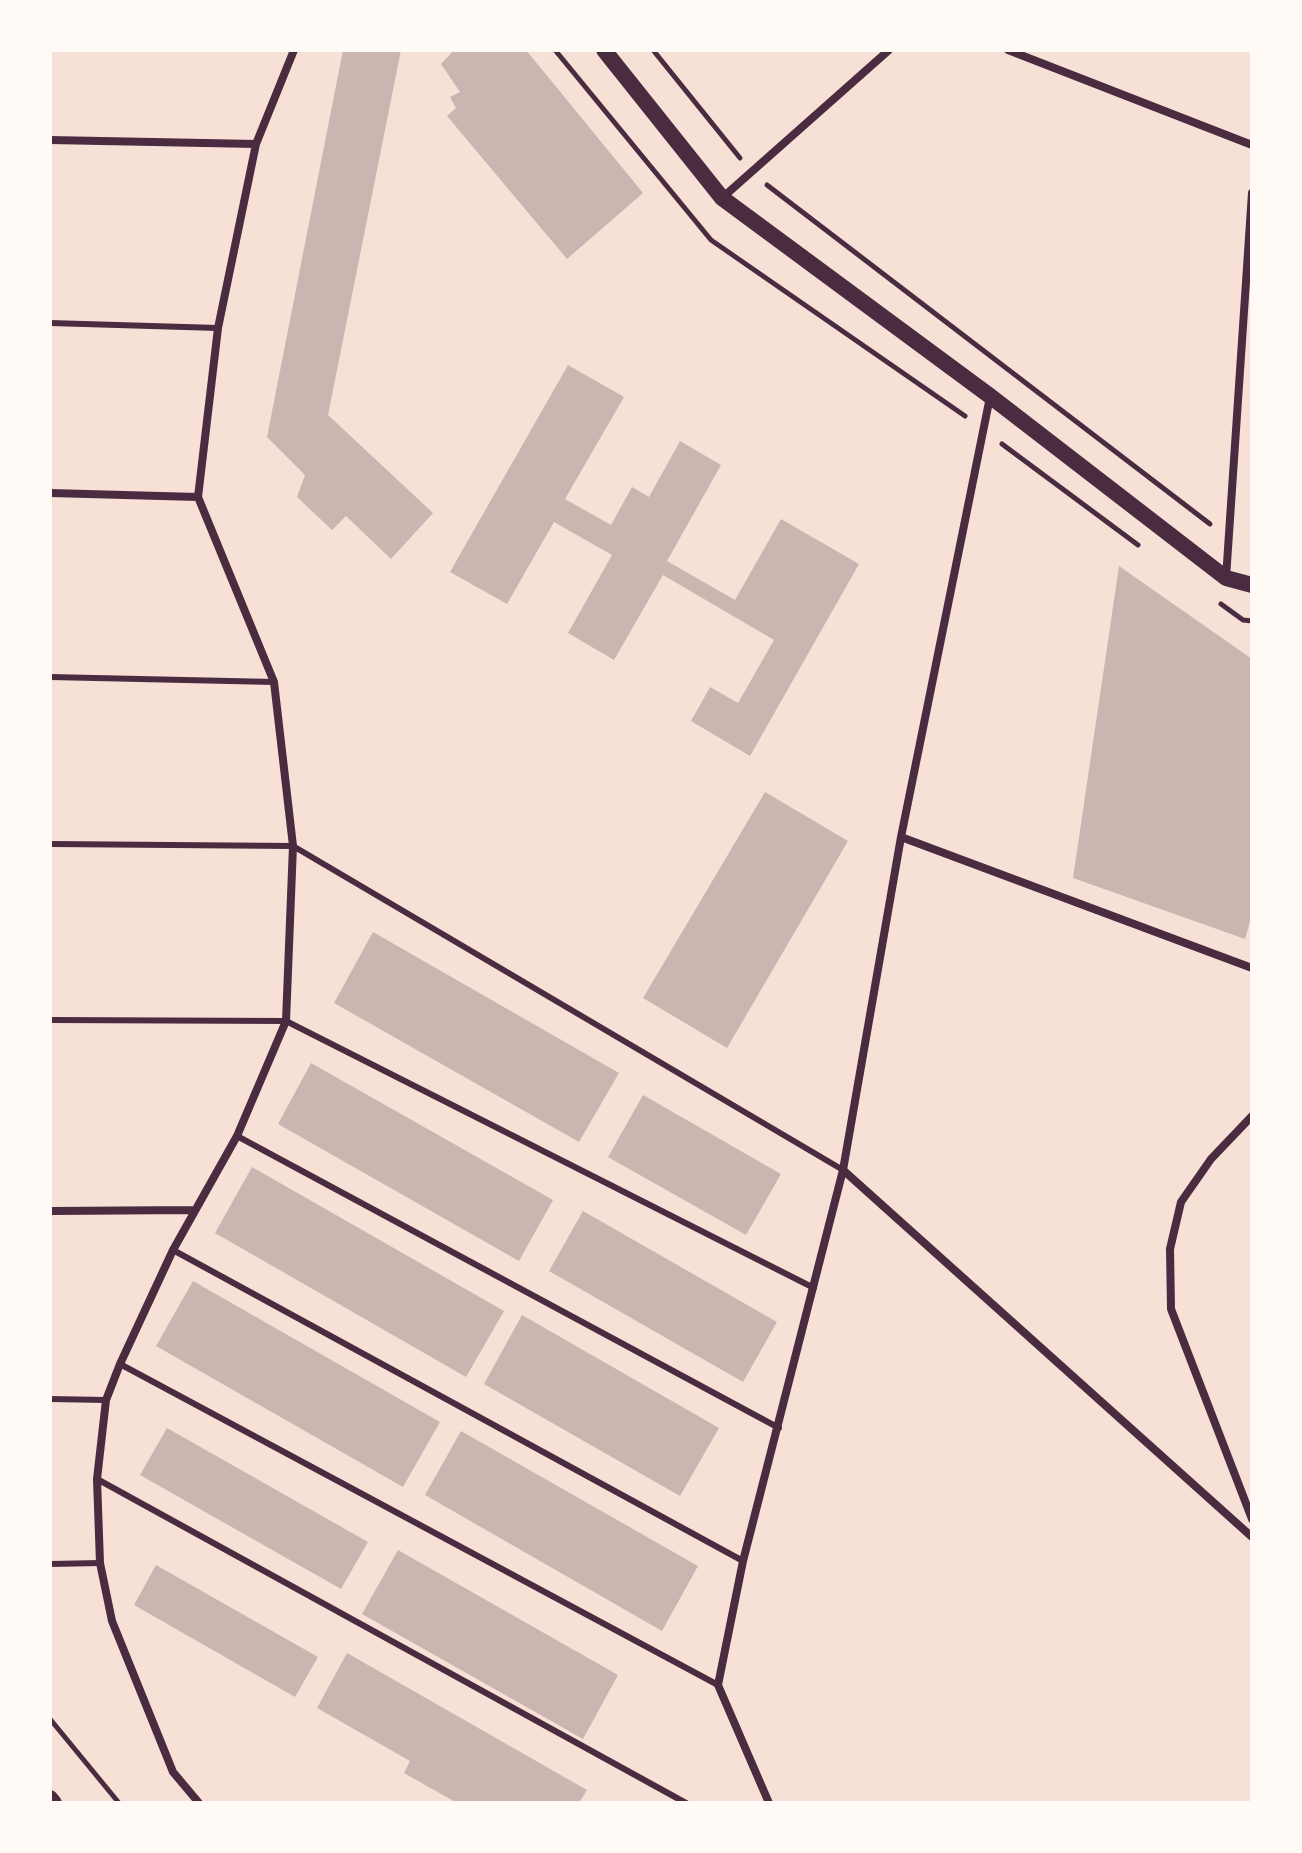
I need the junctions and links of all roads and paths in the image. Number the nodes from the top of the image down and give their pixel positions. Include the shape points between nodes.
1 (294, 50) edge
2 (604, 50) edge
3 (653, 50) edge
4 (889, 50) edge
5 (1008, 50) edge
6 (50, 140) edge
7 (256, 144) junction
8 (1252, 145) edge
9 (751, 172) junction
10 (1252, 193) edge
11 (722, 198) junction
12 (50, 323) edge
13 (218, 328) junction
14 (990, 396) junction
15 (50, 493) edge
16 (198, 497) junction
17 (1228, 538) junction
18 (1226, 578) junction
19 (1252, 585) edge
20 (50, 677) edge
21 (274, 682) junction
22 (901, 837) junction
23 (50, 844) edge
24 (293, 846) junction
25 (1252, 968) edge
26 (50, 1020) edge
27 (286, 1021) junction
28 (1252, 1116) edge
29 (237, 1136) junction
30 (843, 1170) junction
31 (194, 1210) junction
32 (50, 1211) edge
33 (173, 1250) junction
34 (814, 1288) junction
35 (120, 1364) junction
36 (50, 1399) edge
37 (106, 1400) junction
38 (779, 1428) junction
39 (97, 1479) junction
40 (1252, 1519) edge
41 (1252, 1537) edge
42 (743, 1561) junction
43 (100, 1563) junction
44 (50, 1564) edge
45 (718, 1685) junction
46 (50, 1719) edge
47 (50, 1798) edge
48 (54, 1803) edge
49 (119, 1803) edge
50 (199, 1803) edge
51 (686, 1803) edge
52 (769, 1803) edge

1 - 7 street
2 - 11 main road
3 - 9 path
4 - 9 street
5 - 8 street
6 - 7 street
7 - 13 street
9 - 11 street
9 - 17 path
10 - 17 street
11 - 14 main road
12 - 13 lane
13 - 16 street
14 - 18 main road
14 - 22 street
15 - 16 street
16 - 21 street
17 - 18 street
18 - 19 main road
20 - 21 lane
21 - 24 street
22 - 25 street
22 - 30 street
23 - 24 lane
24 - 27 street
24 - 30 lane
26 - 27 lane
27 - 29 street
27 - 34 lane
28 - 40 street via 1211,1159 1181,1202 1170,1249 1171,1309
29 - 31 street
29 - 38 lane
30 - 34 street
30 - 41 street
31 - 32 street
31 - 33 street
33 - 35 street
33 - 42 lane
34 - 38 street
35 - 37 street
35 - 45 lane
36 - 37 lane
37 - 39 street
38 - 42 street
39 - 43 street
39 - 51 lane
42 - 45 street
43 - 44 lane
43 - 50 street via 112,1621 173,1772
45 - 52 street
46 - 49 path
47 - 48 main road

